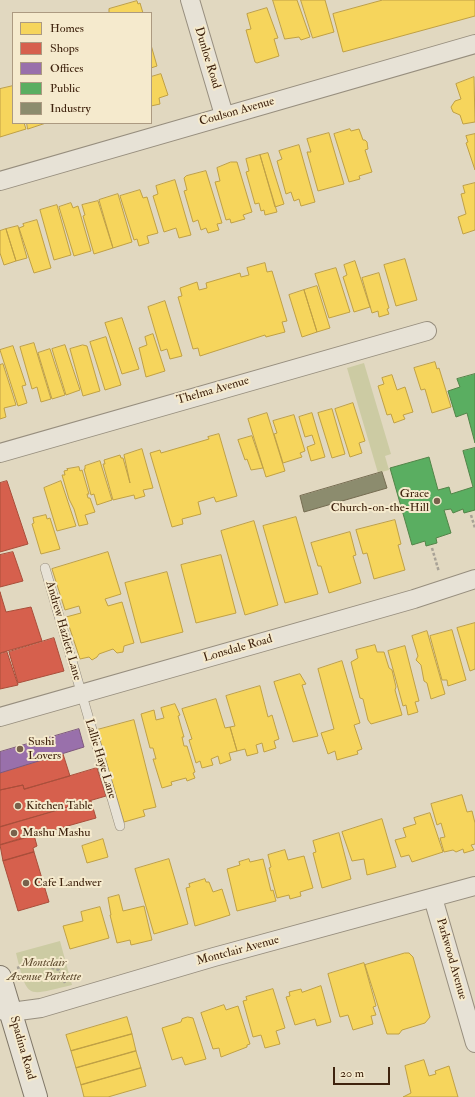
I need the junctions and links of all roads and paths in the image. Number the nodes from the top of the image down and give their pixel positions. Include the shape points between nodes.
1 (190, 0) edge
2 (475, 44) edge
3 (224, 115) junction
4 (0, 181) edge
5 (427, 331) dead end
6 (0, 453) edge
7 (471, 514) dead end
8 (475, 526) edge
9 (432, 548) dead end
10 (45, 568) dead end
11 (439, 572) dead end
12 (475, 579) edge
13 (81, 693) junction
14 (0, 717) edge
15 (120, 826) dead end
16 (475, 886) edge
17 (433, 898) junction
18 (8, 972) edge
19 (67, 989) dead end
20 (6, 1011) edge
21 (475, 1043) edge
22 (36, 1097) edge

1 - 3 street, Dunloe Road
2 - 3 street, Coulson Avenue
3 - 4 street, Coulson Avenue
5 - 6 street, Thelma Avenue
7 - 8 path
9 - 11 path
10 - 13 lane, Andrew Hazlett Lane
12 - 13 street, Lonsdale Road via 414,599
13 - 14 street, Lonsdale Road
13 - 15 lane, Lallie Haye Lane
16 - 17 street, Montclair Avenue
17 - 20 street, Montclair Avenue via 214,957 41,1008
17 - 21 street, Parkwood Avenue
18 - 19 path via 33,965 59,970
18 - 20 street, Spadina Road
20 - 22 street, Spadina Road

